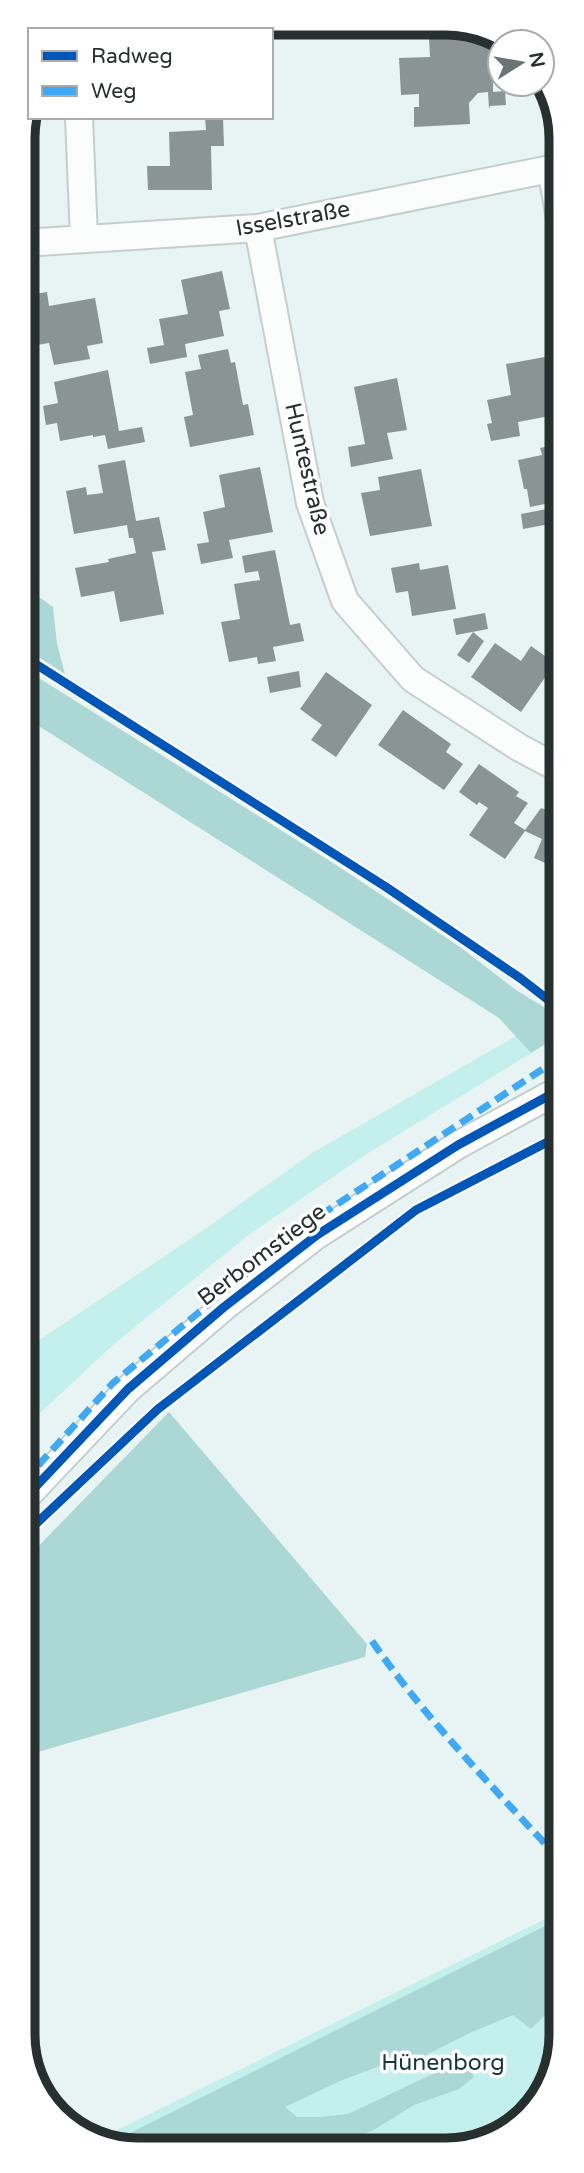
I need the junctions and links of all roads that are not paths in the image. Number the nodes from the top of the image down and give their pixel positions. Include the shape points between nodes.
1 (79, 119) edge
2 (549, 169) edge
3 (258, 228) junction
4 (84, 239) junction
5 (35, 242) edge
6 (549, 763) edge
7 (549, 1096) edge
8 (35, 1487) edge

1 - 4 street
2 - 3 street, Isselstraße
3 - 4 street, Isselstraße
3 - 6 street, Huntestraße via 310,503 345,601 413,679
4 - 5 street, Isselstraße
7 - 8 street, Berbomstiege via 458,1145 296,1251 128,1389

